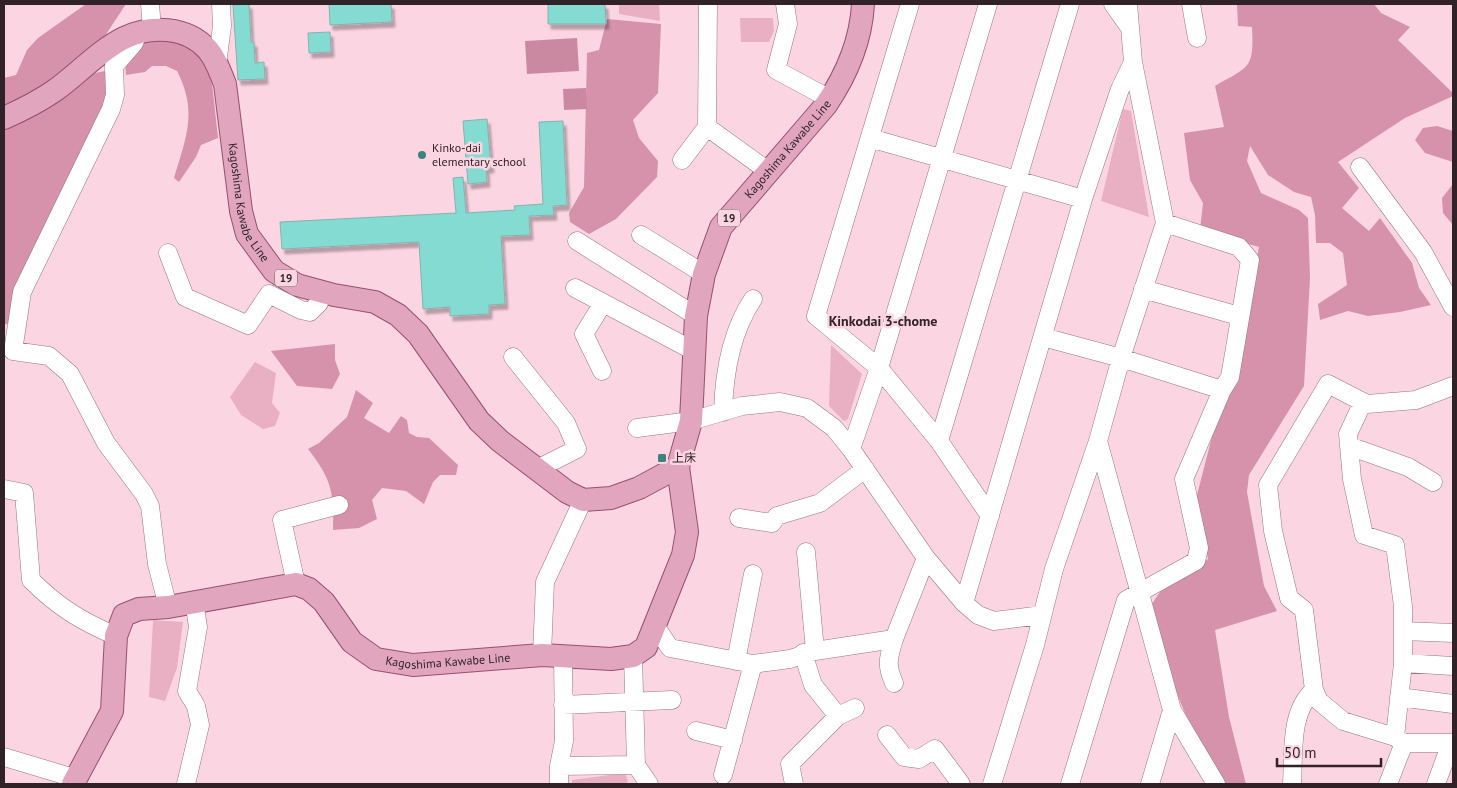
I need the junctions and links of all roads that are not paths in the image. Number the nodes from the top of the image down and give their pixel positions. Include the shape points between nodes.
1 (150, 4) edge
2 (221, 4) edge
3 (708, 4) edge
4 (785, 4) edge
5 (863, 4) edge
6 (910, 4) edge
7 (988, 4) edge
8 (1070, 4) edge
9 (1113, 4) edge
10 (1128, 4) edge
11 (1191, 4) edge
12 (1130, 28) junction
13 (145, 31) junction
14 (1197, 38) dead end
15 (1133, 62) junction
16 (217, 64) junction
17 (830, 99) junction
18 (4, 118) edge
19 (707, 126) junction
20 (870, 138) junction
21 (942, 157) junction
22 (682, 160) dead end
23 (1360, 167) dead end
24 (768, 171) junction
25 (1016, 179) junction
26 (1083, 199) junction
27 (1165, 223) junction
28 (641, 235) dead end
29 (577, 241) dead end
30 (168, 253) dead end
31 (704, 274) junction
32 (575, 288) dead end
33 (1143, 289) junction
34 (322, 292) junction
35 (753, 299) dead end
36 (603, 303) junction
37 (1453, 307) edge
38 (696, 316) junction
39 (1239, 316) junction
40 (1044, 337) junction
41 (694, 351) junction
42 (513, 357) dead end
43 (1121, 358) junction
44 (879, 368) junction
45 (602, 371) dead end
46 (1453, 386) edge
47 (1222, 390) junction
48 (1363, 402) junction
49 (723, 412) junction
50 (691, 421) junction
51 (637, 428) dead end
52 (939, 441) junction
53 (1098, 441) junction
54 (1349, 446) junction
55 (851, 449) junction
56 (678, 467) junction
57 (537, 469) junction
58 (865, 469) junction
59 (1433, 482) dead end
60 (4, 490) edge
61 (584, 500) junction
62 (340, 505) dead end
63 (990, 516) junction
64 (739, 518) dead end
65 (806, 552) dead end
66 (926, 558) junction
67 (753, 574) dead end
68 (296, 584) junction
69 (1141, 591) junction
70 (194, 601) junction
71 (964, 603) junction
72 (168, 607) junction
73 (1042, 615) junction
74 (656, 627) junction
75 (1403, 631) junction
76 (1453, 633) edge
77 (116, 636) junction
78 (894, 640) junction
79 (809, 652) junction
80 (552, 655) junction
81 (634, 656) junction
82 (744, 663) junction
83 (1403, 663) junction
84 (1453, 666) edge
85 (894, 684) dead end
86 (1314, 690) junction
87 (1399, 698) junction
88 (672, 700) dead end
89 (634, 702) junction
90 (1453, 704) edge
91 (563, 705) junction
92 (854, 708) dead end
93 (1172, 710) junction
94 (838, 716) junction
95 (696, 731) dead end
96 (887, 735) dead end
97 (733, 740) junction
98 (1400, 740) junction
99 (1452, 743) edge
100 (4, 757) edge
101 (636, 765) junction
102 (558, 766) junction
103 (723, 776) dead end
104 (73, 781) edge
105 (186, 784) edge
106 (559, 784) edge
107 (649, 784) edge
108 (794, 784) edge
109 (961, 784) edge
110 (992, 784) edge
111 (1070, 784) edge
112 (1150, 784) edge
113 (1216, 784) edge
114 (1292, 784) edge
115 (1388, 784) edge
116 (1436, 784) edge

1 - 13 street
2 - 16 street
3 - 19 street
4 - 17 street via 788,24 776,70
5 - 17 main road, Kagoshima Kawabe Line / 19 via 852,56
6 - 20 street
7 - 21 street
8 - 25 street
9 - 12 street
10 - 12 street
11 - 14 street
12 - 15 street
13 - 16 main road, Kagoshima Kawabe Line / 19 via 175,30 207,49
13 - 18 main road via 123,39 32,105
13 - 72 street via 114,66 115,95 111,109 22,292 13,351 49,356 70,374 106,443 144,494 150,506 156,564
15 - 26 street via 1120,89
15 - 27 street
16 - 34 main road, Kagoshima Kawabe Line / 19 via 225,84 237,189 247,234 274,271 297,285
17 - 24 main road, Kagoshima Kawabe Line / 19
19 - 22 street
19 - 24 street
20 - 21 street
20 - 44 street via 816,316
21 - 25 street
21 - 44 street
23 - 37 street via 1423,252
24 - 31 main road, Kagoshima Kawabe Line / 19 via 721,227
25 - 26 street
25 - 52 street
26 - 40 street
27 - 33 street
27 - 39 street via 1239,247 1250,260
28 - 31 street
29 - 38 street
30 - 34 street via 185,297 248,325 269,294 310,312 319,303
31 - 38 main road, Kagoshima Kawabe Line / 19
32 - 36 street
33 - 39 street
33 - 43 street
34 - 57 main road, Kagoshima Kawabe Line / 19 via 375,302 398,315 418,334 479,421
35 - 49 street via 737,327 724,388
36 - 41 street
36 - 45 street via 584,334
38 - 41 main road, Kagoshima Kawabe Line / 19
39 - 47 street via 1230,377
40 - 43 street
40 - 63 street
41 - 50 main road, Kagoshima Kawabe Line / 19
42 - 57 street via 566,423 577,448
43 - 47 street
43 - 53 street
44 - 52 street
44 - 55 street
46 - 48 street via 1416,400
47 - 69 street via 1184,479 1199,548 1196,561
48 - 54 street via 1348,434
48 - 86 street via 1328,384 1268,485 1273,531 1289,598 1304,610
49 - 50 street
49 - 55 street via 742,406 780,402 807,408 834,428
50 - 51 street
50 - 56 main road, Kagoshima Kawabe Line / 19
52 - 63 street
53 - 69 street
53 - 73 street via 1069,521
54 - 59 street via 1408,467
54 - 75 street via 1352,479 1364,534 1395,545
55 - 58 street
56 - 61 main road via 639,488 611,498
56 - 74 main road, Kagoshima Kawabe Line / 19 via 687,532 683,555
57 - 61 main road, Kagoshima Kawabe Line / 19 via 550,481
58 - 64 street via 820,503 777,516 772,523
58 - 66 street
60 - 77 street via 24,492 31,580 54,602 84,622
61 - 80 street via 545,582
62 - 68 street via 282,520
63 - 71 street
65 - 79 street
66 - 71 street
66 - 78 street
67 - 82 street
68 - 70 main road
68 - 80 main road, Kagoshima Kawabe Line via 309,589 324,602 352,642 376,660 413,665
69 - 93 street
69 - 111 street via 1126,600
70 - 72 main road
70 - 105 street via 198,627 187,691 196,706 200,725
71 - 73 street via 978,615 994,621
72 - 77 main road via 140,609 124,615
73 - 110 street
74 - 81 main road, Kagoshima Kawabe Line / 19 via 646,647
74 - 82 street via 670,648
75 - 76 street
75 - 83 street
77 - 104 main road via 112,712
78 - 79 street
78 - 85 street via 888,657
79 - 82 street via 790,659
79 - 94 street via 813,685
80 - 81 main road, Kagoshima Kawabe Line via 611,659
80 - 91 street
81 - 89 street
82 - 97 street
83 - 84 street
83 - 87 street
86 - 98 street via 1319,701 1343,721
86 - 114 street via 1304,699 1298,714
87 - 90 street
87 - 98 street
88 - 89 street
89 - 91 street
89 - 101 street
91 - 102 street via 564,741
92 - 94 street
93 - 112 street
93 - 113 street
94 - 108 street via 790,764
95 - 97 street
96 - 109 street via 904,757 919,759 935,749
97 - 103 street
98 - 99 street
98 - 115 street
99 - 116 street
100 - 104 street
101 - 102 street
101 - 107 street
102 - 106 street

